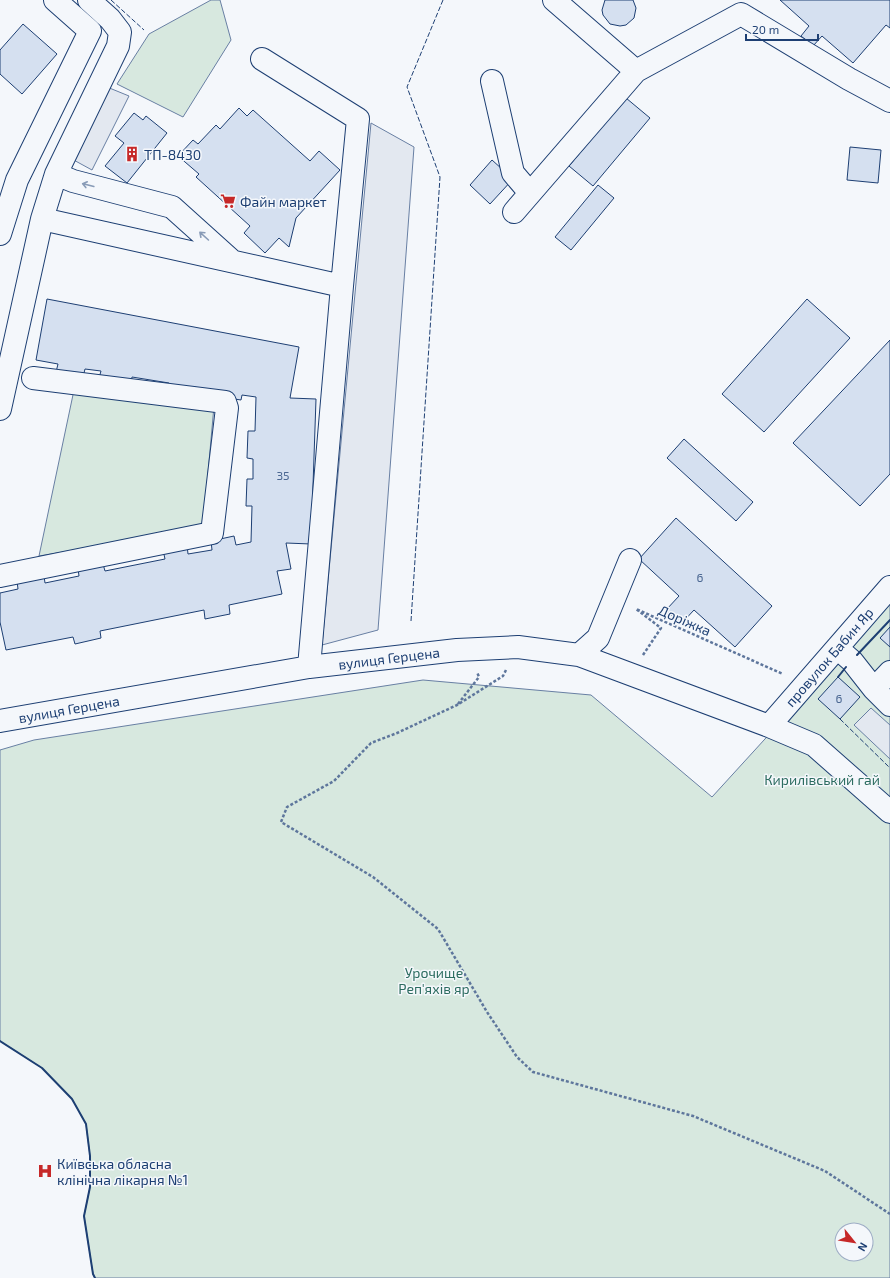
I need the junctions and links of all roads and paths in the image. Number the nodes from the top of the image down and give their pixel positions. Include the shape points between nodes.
1 (55, 0) edge
2 (89, 0) edge
3 (554, 0) edge
4 (262, 59) dead end
5 (636, 71) junction
6 (492, 81) dead end
7 (890, 101) edge
8 (56, 174) junction
9 (530, 193) junction
10 (514, 212) dead end
11 (42, 219) junction
12 (0, 234) edge
13 (233, 262) junction
14 (342, 286) junction
15 (33, 378) dead end
16 (0, 409) edge
17 (630, 560) dead end
18 (0, 576) edge
19 (890, 587) edge
20 (518, 647) junction
21 (837, 648) junction
22 (469, 649) junction
23 (579, 655) junction
24 (309, 667) junction
25 (890, 672) edge
26 (631, 674) junction
27 (806, 684) junction
28 (874, 689) junction
29 (457, 705) junction
30 (890, 705) edge
31 (0, 721) edge
32 (768, 726) junction
33 (890, 812) edge
34 (890, 1214) edge

1 - 12 street via 90,31 17,180
2 - 8 street via 120,32 118,46
3 - 5 street
4 - 14 street via 358,119
5 - 7 street via 741,14
5 - 9 street
6 - 9 street via 513,173
8 - 11 street
13 -> 8 street via 172,207 73,181
9 - 10 street
11 - 13 street
11 - 16 street
13 - 14 street
14 - 24 street
15 - 18 street via 225,402 227,408 212,533
17 - 23 street via 598,638
19 - 21 street, провулок Бабин Яр
20 - 22 street, вулиця Герцена
20 - 23 street, вулиця Герцена
20 - 29 path via 503,676
21 - 27 street, провулок Бабин Яр
21 - 28 street via 852,661
22 - 24 street, вулиця Герцена
22 - 29 path via 479,677
23 - 26 street, вулиця Герцена
24 - 31 street, вулиця Герцена
25 - 28 street
26 - 27 path, Доріжка via 661,628 636,609
26 - 32 street, вулиця Герцена
27 - 32 street, провулок Бабин Яр
28 - 30 street
29 - 34 path via 371,743 334,781 287,807 281,822 373,877 438,929 517,1057 533,1072 693,1116 825,1171
32 - 33 street, вулиця Герцена via 814,745

